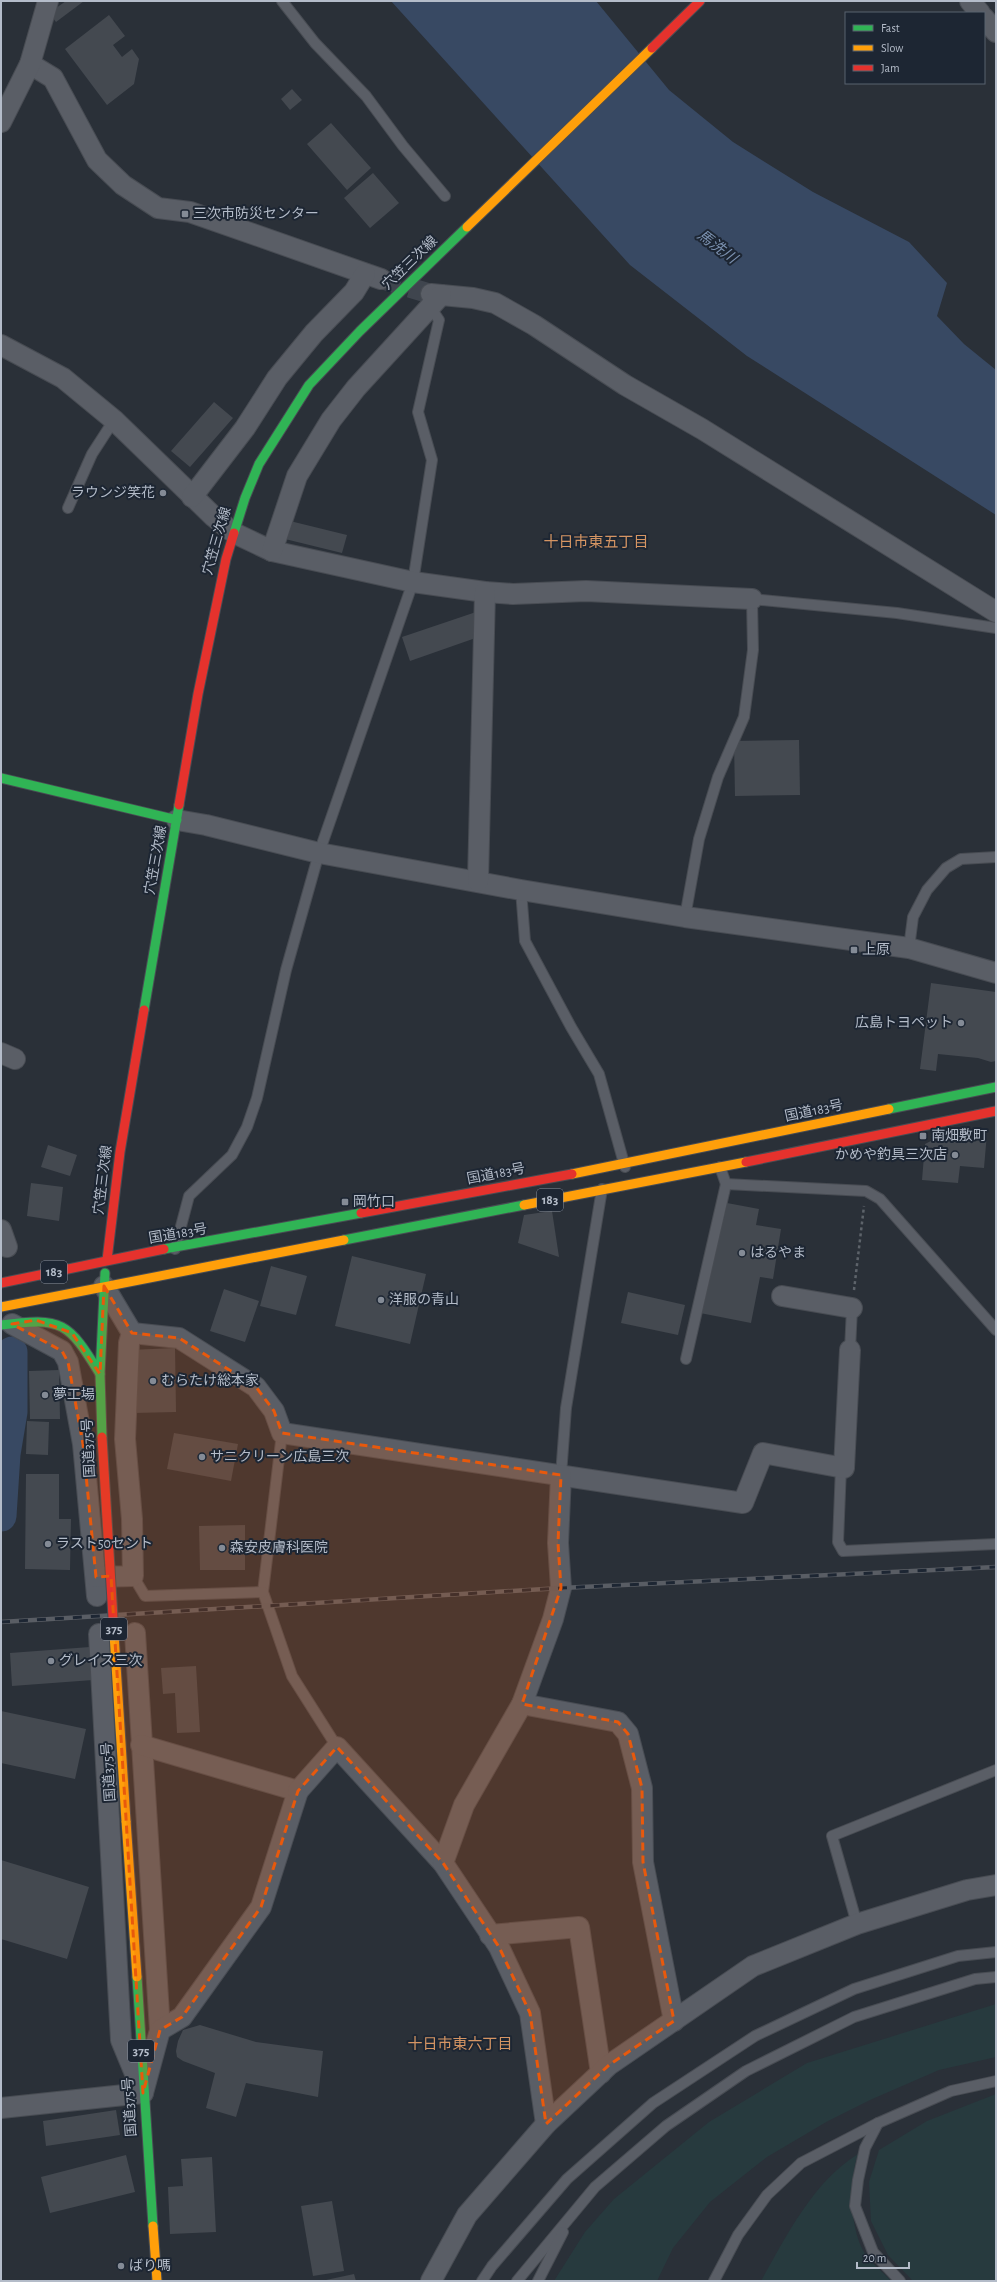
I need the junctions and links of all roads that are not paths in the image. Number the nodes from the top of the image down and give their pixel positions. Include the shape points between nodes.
1 (48, 1) edge
2 (282, 1) edge
3 (700, 1) edge
4 (970, 1) edge
5 (979, 12) edge
6 (985, 19) edge
7 (996, 32) edge
8 (30, 64) junction
9 (2, 119) edge
10 (445, 196) dead end
11 (434, 299) junction
12 (1, 346) edge
13 (114, 420) junction
14 (192, 497) junction
15 (68, 508) dead end
16 (234, 533) junction
17 (272, 551) junction
18 (413, 582) junction
19 (485, 592) junction
20 (752, 599) junction
21 (996, 612) edge
22 (996, 628) edge
23 (1, 778) edge
24 (177, 820) junction
25 (320, 853) junction
26 (996, 857) edge
27 (478, 881) junction
28 (520, 890) junction
29 (685, 917) junction
30 (909, 948) junction
31 (996, 973) edge
32 (996, 1087) edge
33 (996, 1111) edge
34 (624, 1164) junction
35 (720, 1167) junction
36 (628, 1184) junction
37 (726, 1184) junction
38 (602, 1190) junction
39 (175, 1249) junction
40 (107, 1260) junction
41 (1, 1283) edge
42 (104, 1286) junction
43 (782, 1296) dead end
44 (1, 1307) edge
45 (852, 1308) joint
46 (6, 1325) edge
47 (996, 1330) edge
48 (132, 1333) junction
49 (850, 1350) joint
50 (686, 1359) dead end
51 (100, 1374) junction
52 (282, 1433) junction
53 (841, 1467) junction
54 (561, 1475) junction
55 (996, 1544) edge
56 (133, 1576) junction
57 (263, 1592) junction
58 (135, 1633) dead end
59 (99, 1634) dead end
60 (138, 1689) junction
61 (102, 1691) junction
62 (522, 1704) junction
63 (141, 1746) junction
64 (337, 1747) junction
65 (996, 1770) edge
66 (298, 1790) junction
67 (443, 1863) junction
68 (996, 1885) edge
69 (857, 1924) junction
70 (490, 1935) junction
71 (996, 1952) edge
72 (996, 1976) edge
73 (674, 2021) junction
74 (160, 2030) junction
75 (601, 2073) junction
76 (996, 2081) edge
77 (143, 2093) junction
78 (1, 2108) edge
79 (878, 2123) junction
80 (546, 2124) junction
81 (572, 2214) junction
82 (157, 2281) edge
83 (431, 2281) edge
84 (482, 2281) edge
85 (517, 2281) edge
86 (538, 2281) edge
87 (714, 2281) edge
88 (900, 2281) edge

1 - 8 street
2 - 10 lane via 315,43 366,96 402,146
3 - 16 main road, 穴笠三次線 via 360,331 309,385 259,464
4 - 5 street
6 - 7 street
8 - 9 street
8 - 14 street via 53,78 97,160 123,185 158,208 190,212 373,276 314,333 277,378 245,428
11 - 17 street via 331,420 297,476
11 - 18 lane via 439,320 418,412 432,460
11 - 21 street via 495,303
12 - 13 street via 63,378
13 - 14 street
13 - 15 lane via 92,454
14 - 16 street
16 - 17 street
16 - 24 main road, 穴笠三次線 via 216,596
17 - 18 street
18 - 19 street
18 - 25 lane
19 - 20 street via 513,594 586,591
19 - 27 street
20 - 22 lane via 897,613
20 - 29 lane via 753,650 744,717 718,777 699,839
23 - 24 main road
24 - 25 street
24 - 40 main road, 穴笠三次線 via 120,1152
25 - 27 street
25 - 39 lane via 286,970 257,1098 232,1155 189,1196
26 - 30 lane via 961,859 946,868 927,890 912,918
27 - 28 street
28 - 29 street
28 - 34 lane via 525,942 599,1074
29 - 30 street
30 - 31 street
32 - 34 main road, 国道183号 / 183
33 - 35 main road, 183
34 - 36 lane
34 - 39 main road, 国道183号 / 183
35 - 36 main road, 183
35 - 37 lane
36 - 38 main road, 183
37 - 47 lane via 866,1191 880,1199
37 - 50 lane
38 - 42 main road, 183
38 - 54 lane via 566,1408
39 - 40 main road, 国道183号 / 183
40 - 41 main road, 国道183号 / 183
40 - 42 main road, 国道375号 / 375
42 - 44 main road, 183
42 - 48 street
42 - 51 main road, 国道375号 / 375
43 - 45 street
45 - 49 lane
46 - 51 main road via 36,1320 56,1325 72,1333
46 - 56 street via 62,1351 68,1362 83,1444 96,1586
48 - 52 street via 179,1338 256,1387 274,1411
48 - 56 street via 129,1343 125,1439 132,1519
49 - 53 street via 844,1468
51 - 77 main road, 国道375号 / 375, bridge
52 - 54 street
52 - 57 lane
53 - 54 street via 763,1453 743,1503
53 - 55 lane via 838,1542 844,1551
54 - 62 street via 558,1543 561,1588 553,1619
56 - 57 lane via 145,1596
57 - 64 lane via 292,1676
58 - 60 street
59 - 61 street
60 - 61 lane
60 - 63 street
61 - 77 street via 121,2040
62 - 67 street via 464,1805
62 - 73 street via 618,1722 628,1734 642,1788 643,1862
63 - 66 street
63 - 74 street
64 - 66 street
64 - 67 street
65 - 69 lane via 832,1836
66 - 74 street via 261,1907 182,2017
67 - 70 street
68 - 69 street via 967,1890
69 - 73 street via 753,1966
70 - 75 street via 579,1927
70 - 80 street via 499,1948 530,2013
71 - 84 lane via 958,1956 854,1989 755,2036 653,2103 567,2179
72 - 81 lane via 975,1979 854,2017 746,2071 666,2126 595,2187
73 - 75 street
74 - 77 street
75 - 80 street
76 - 79 lane via 951,2091
77 - 78 street
77 - 82 main road, 国道375号 / 375
79 - 87 lane via 801,2164 767,2195 738,2235
79 - 88 lane via 865,2148 855,2206 873,2252
80 - 83 street via 467,2215
81 - 85 lane
81 - 86 lane

